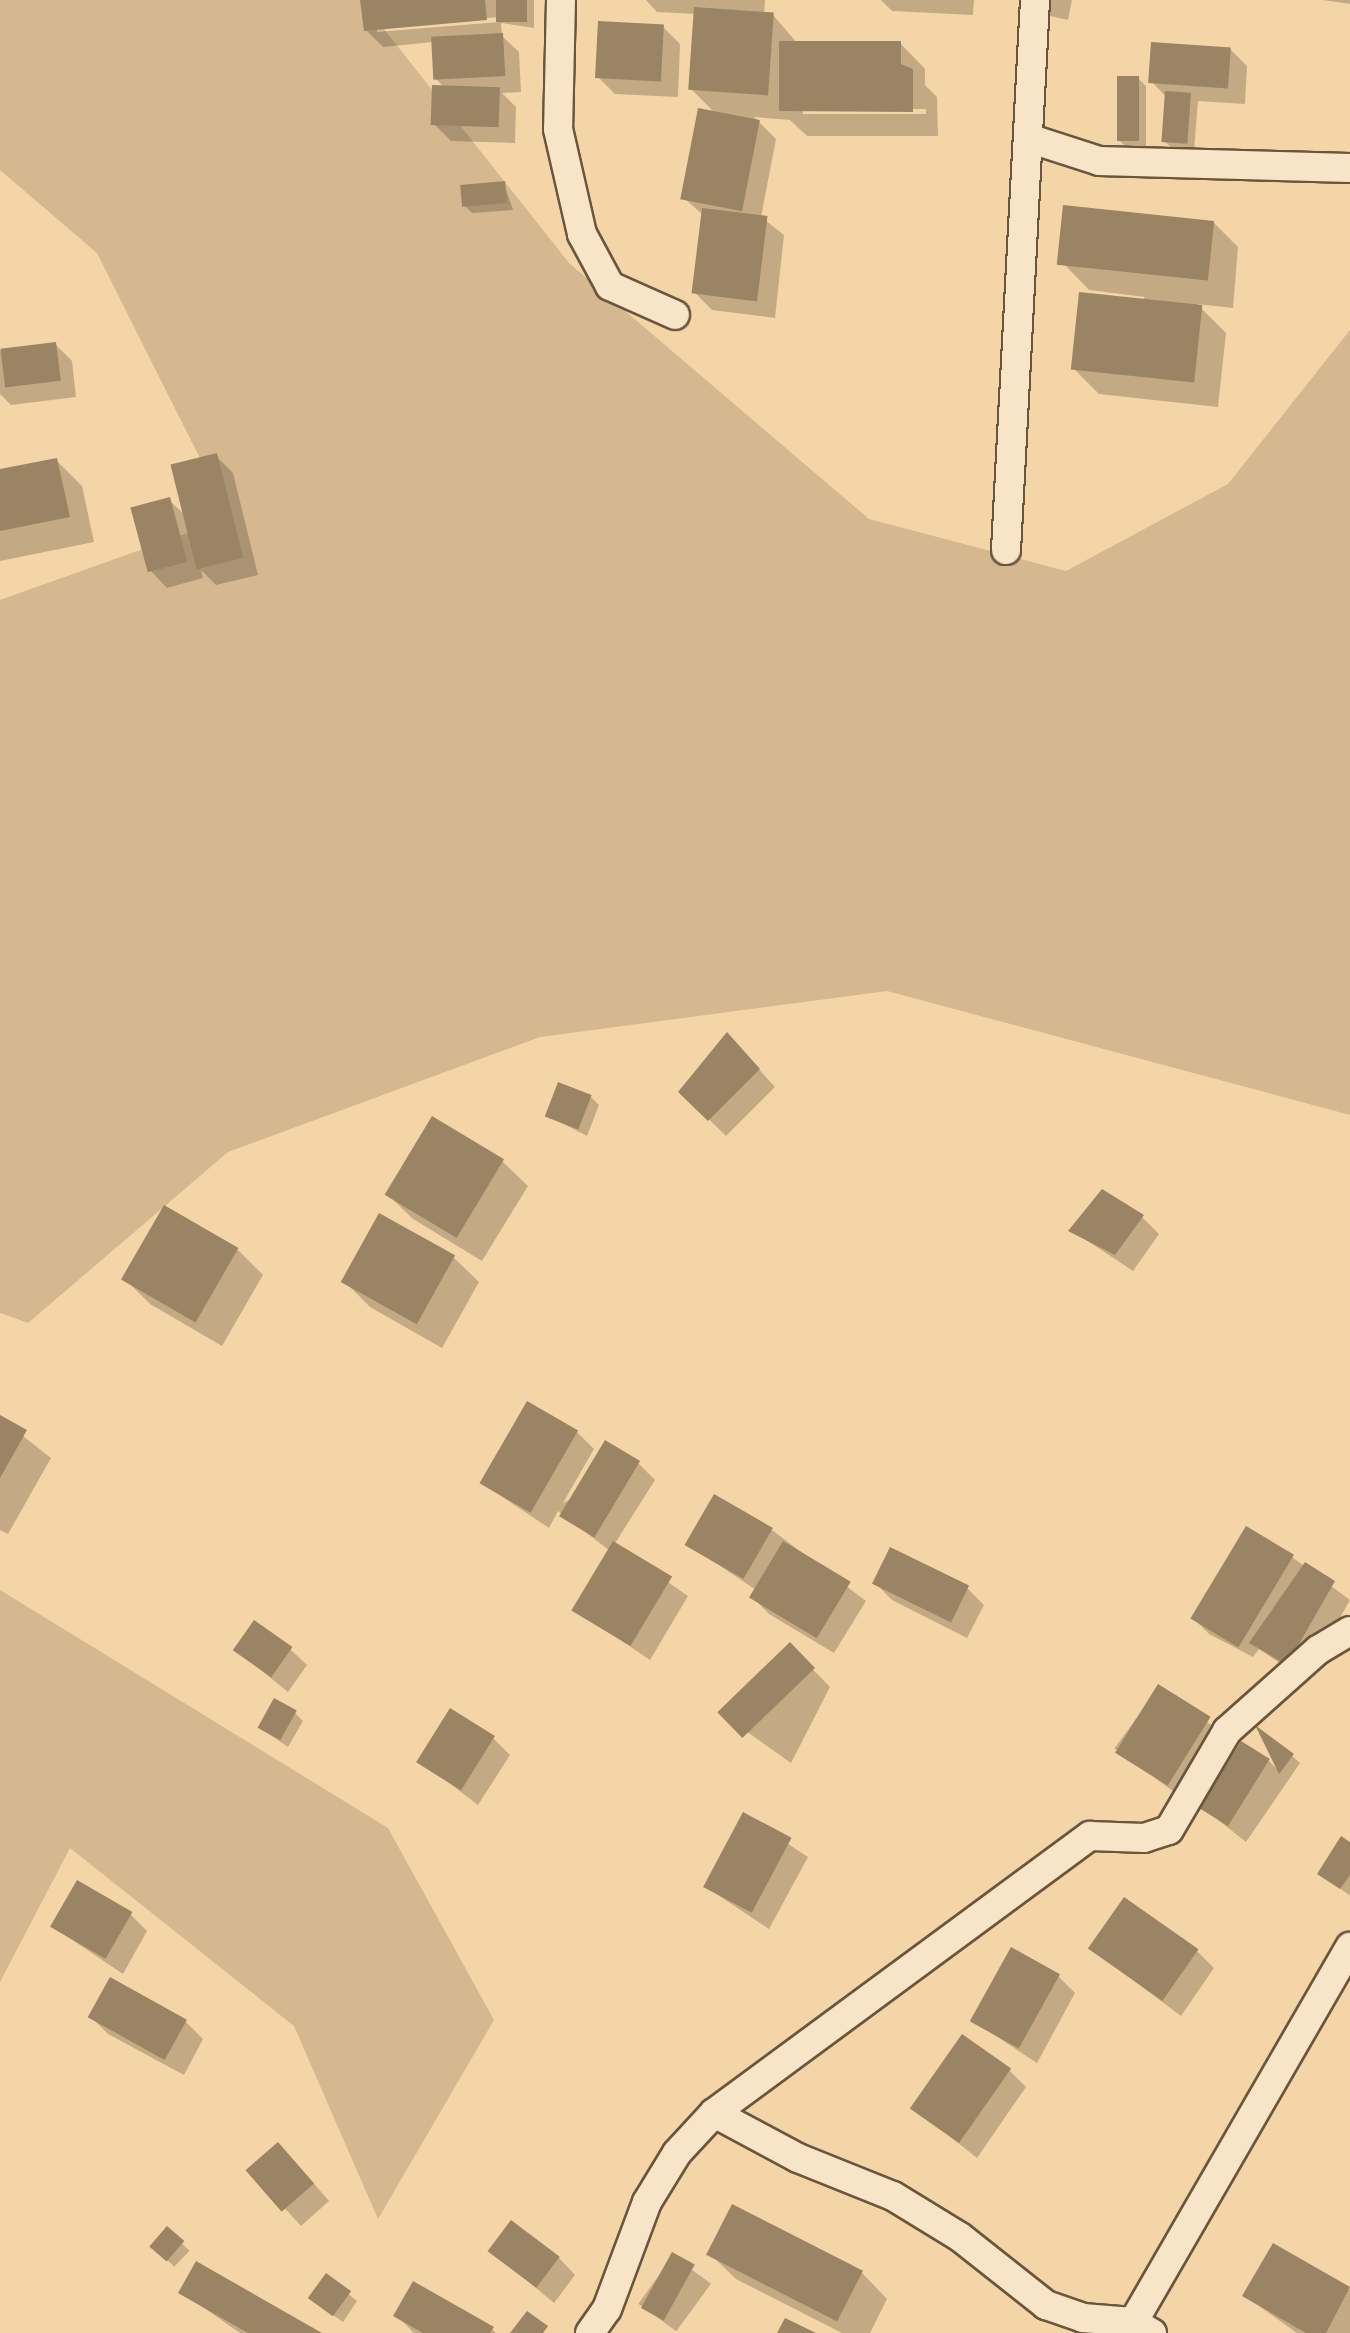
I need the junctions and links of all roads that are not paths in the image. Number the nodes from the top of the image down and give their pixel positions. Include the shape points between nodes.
1 (561, 0) edge
2 (1035, 0) edge
3 (1028, 138) junction
4 (1350, 168) edge
5 (675, 314) dead end
6 (1006, 550) dead end
7 (1350, 1631) edge
8 (1350, 1948) edge
9 (714, 2114) junction
10 (1137, 2329) edge
11 (590, 2333) edge

1 - 5 street via 558,129 582,234 610,286
2 - 3 street
3 - 4 street via 1099,161
3 - 6 street
7 - 9 street via 1318,1650 1227,1731 1168,1830 1144,1838 1090,1836
8 - 10 street
9 - 10 street via 798,2158 893,2196 960,2237 1046,2305
9 - 11 street via 677,2153 647,2202 607,2308

